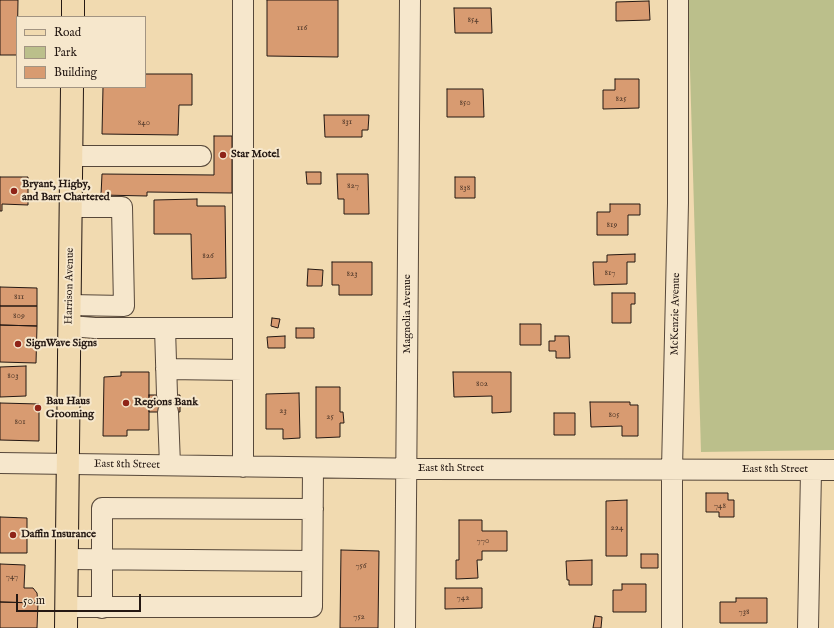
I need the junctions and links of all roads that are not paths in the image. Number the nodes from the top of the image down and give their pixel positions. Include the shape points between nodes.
1 (73, 0) edge
2 (243, 0) edge
3 (410, 0) edge
4 (678, 0) edge
5 (73, 16) edge
6 (72, 88) edge
7 (72, 156) junction
8 (202, 156) dead end
9 (71, 207) junction
10 (70, 305) junction
11 (70, 326) junction
12 (165, 328) junction
13 (243, 328) junction
14 (166, 369) junction
15 (243, 370) junction
16 (0, 463) edge
17 (68, 463) junction
18 (170, 465) junction
19 (242, 467) junction
20 (313, 468) junction
21 (406, 469) junction
22 (672, 469) junction
23 (811, 470) junction
24 (834, 470) edge
25 (313, 510) junction
26 (67, 559) junction
27 (102, 560) junction
28 (312, 561) junction
29 (102, 608) junction
30 (66, 618) edge
31 (405, 628) edge
32 (672, 628) edge
33 (808, 628) edge

1 - 5 main road
2 - 13 street
3 - 21 street, Magnolia Avenue
4 - 22 street, McKenzie Avenue via 678,203
6 - 7 main road, Harrison Avenue
7 - 8 street
7 - 9 main road, Harrison Avenue
9 - 10 main road, Harrison Avenue
9 - 10 street via 122,207 124,306
10 - 11 main road, Harrison Avenue
11 - 12 street
11 - 17 main road, Harrison Avenue
12 - 13 street
12 - 14 street
13 - 15 street
14 - 15 street
14 - 18 street
15 - 19 street
16 - 17 street, East 8th Street
17 - 18 street, East 8th Street
17 - 26 main road, Harrison Avenue
18 - 19 street, East 8th Street
19 - 20 street, East 8th Street
20 - 21 street, East 8th Street
20 - 25 street
21 - 22 street, East 8th Street
21 - 31 street, Magnolia Avenue
22 - 23 street, East 8th Street
22 - 32 street, McKenzie Avenue
23 - 24 street, East 8th Street
23 - 33 street
25 - 27 street via 102,508
25 - 28 street
26 - 27 street
26 - 30 main road, Harrison Avenue
27 - 28 street
27 - 29 street
28 - 29 street via 312,607
29 - 30 street

